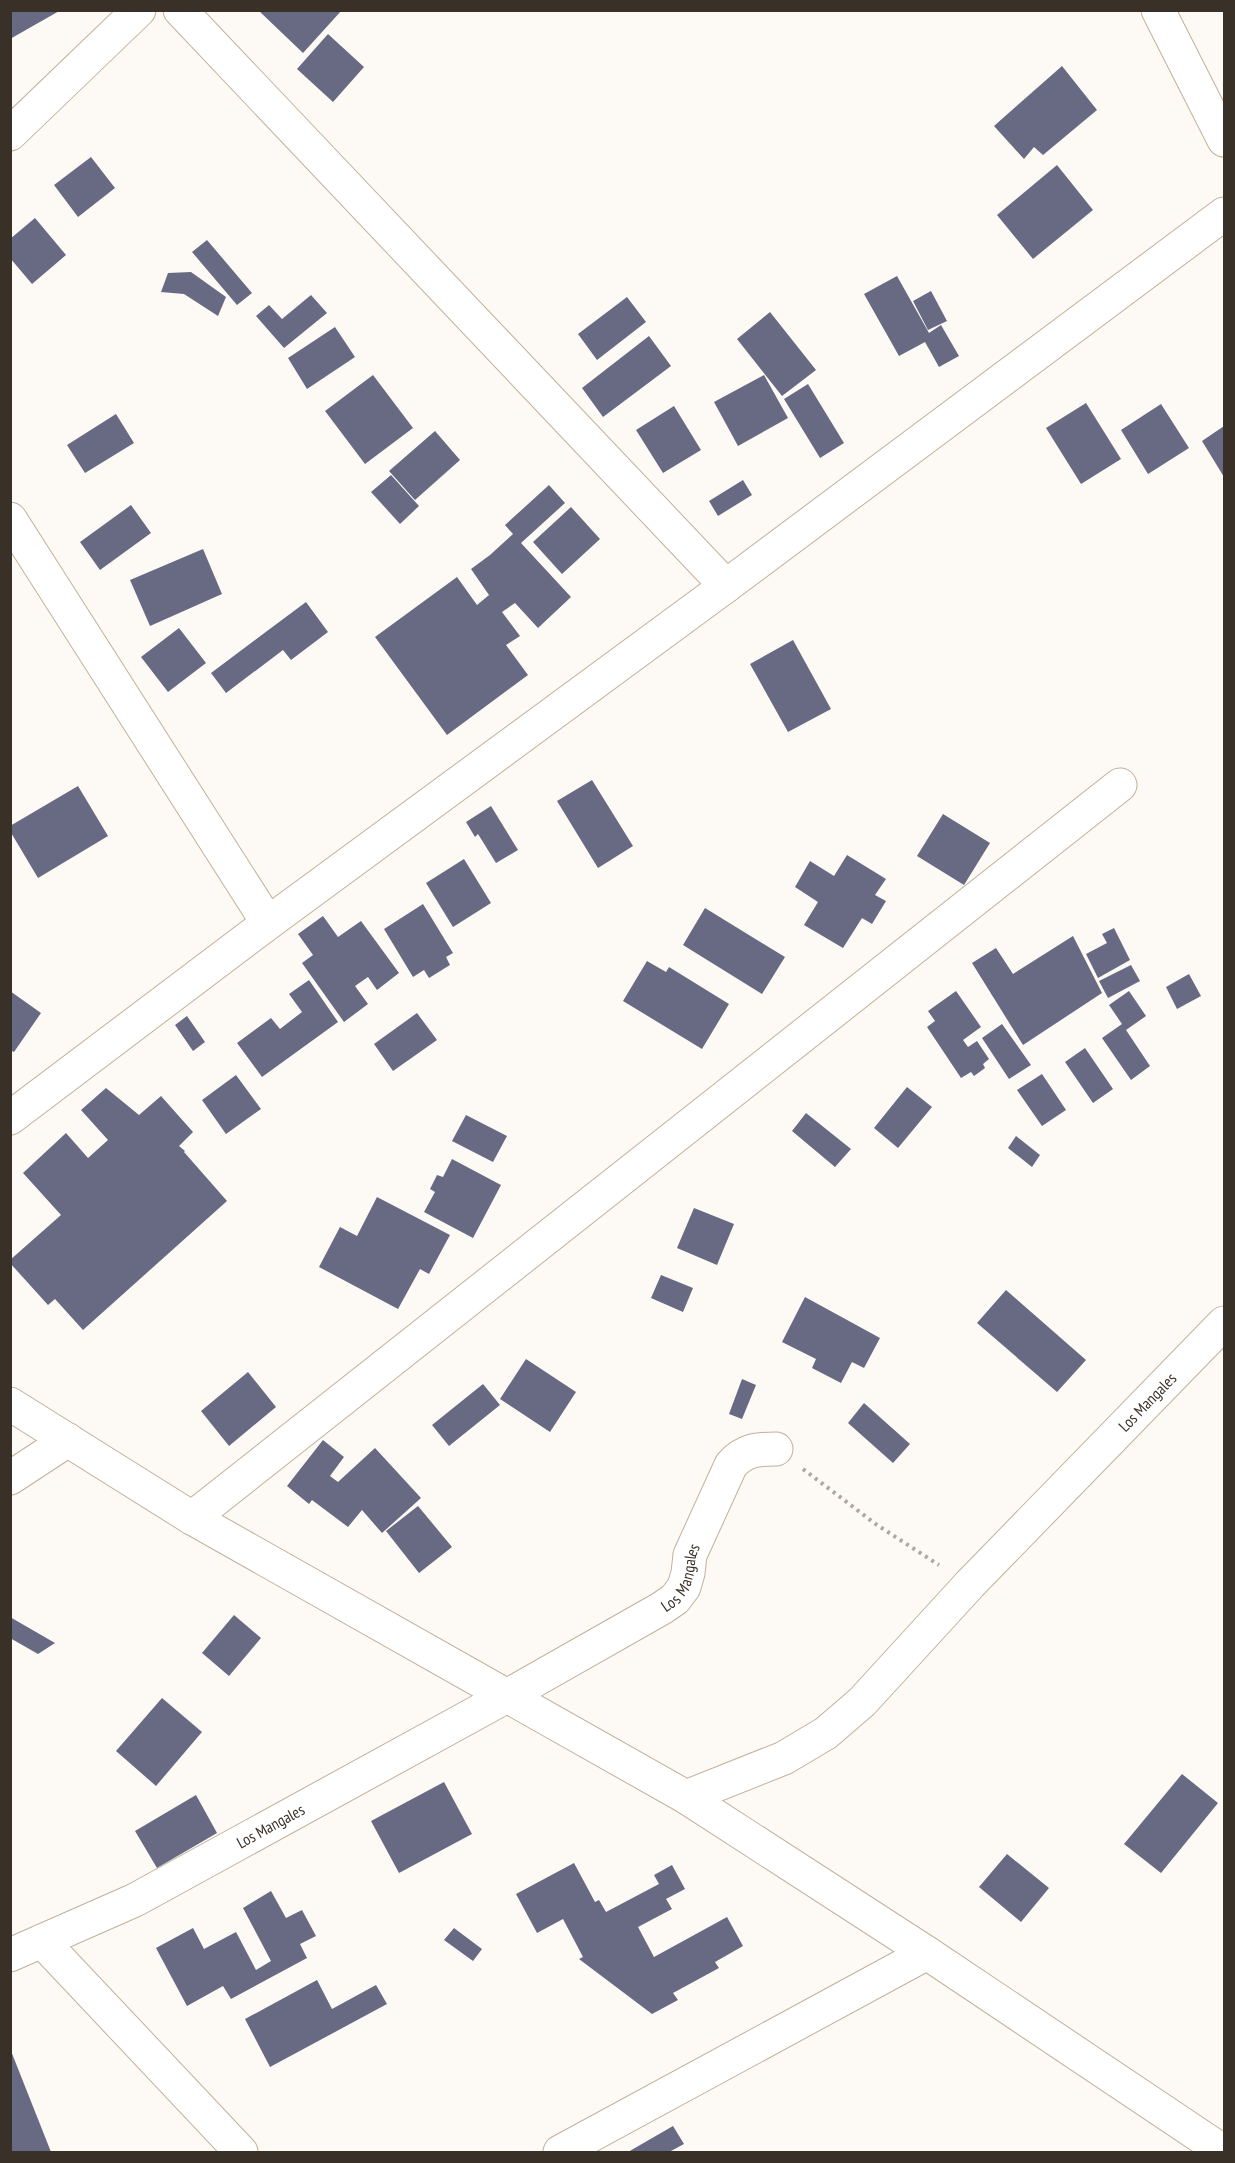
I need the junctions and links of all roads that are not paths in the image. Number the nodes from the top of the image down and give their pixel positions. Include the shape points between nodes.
1 (139, 10) edge
2 (180, 10) edge
3 (1158, 10) edge
4 (10, 134) edge
5 (1224, 140) edge
6 (1224, 214) edge
7 (10, 519) edge
8 (726, 586) junction
9 (1120, 785) dead end
10 (268, 923) junction
11 (10, 1118) edge
12 (1224, 1323) edge
13 (10, 1404) edge
14 (68, 1440) junction
15 (776, 1449) road end
16 (10, 1478) edge
17 (192, 1518) junction
18 (507, 1696) junction
19 (686, 1797) junction
20 (42, 1941) junction
21 (927, 1953) junction
22 (10, 1955) edge
23 (241, 2152) edge
24 (560, 2152) edge
25 (1224, 2152) edge

1 - 4 street
2 - 8 street
3 - 5 street
6 - 8 street
7 - 10 street
8 - 10 street
9 - 17 street
10 - 11 street
12 - 19 street, Los Mangales via 970,1584 862,1702 826,1733 784,1758
13 - 14 street
14 - 16 street
14 - 17 street
15 - 18 street, Los Mangales via 749,1450 731,1465 690,1555 684,1587 675,1599
17 - 18 street
18 - 19 street
18 - 20 street, Los Mangales via 135,1900
19 - 21 street
20 - 22 street, Los Mangales
20 - 23 street
21 - 24 street
21 - 25 street

